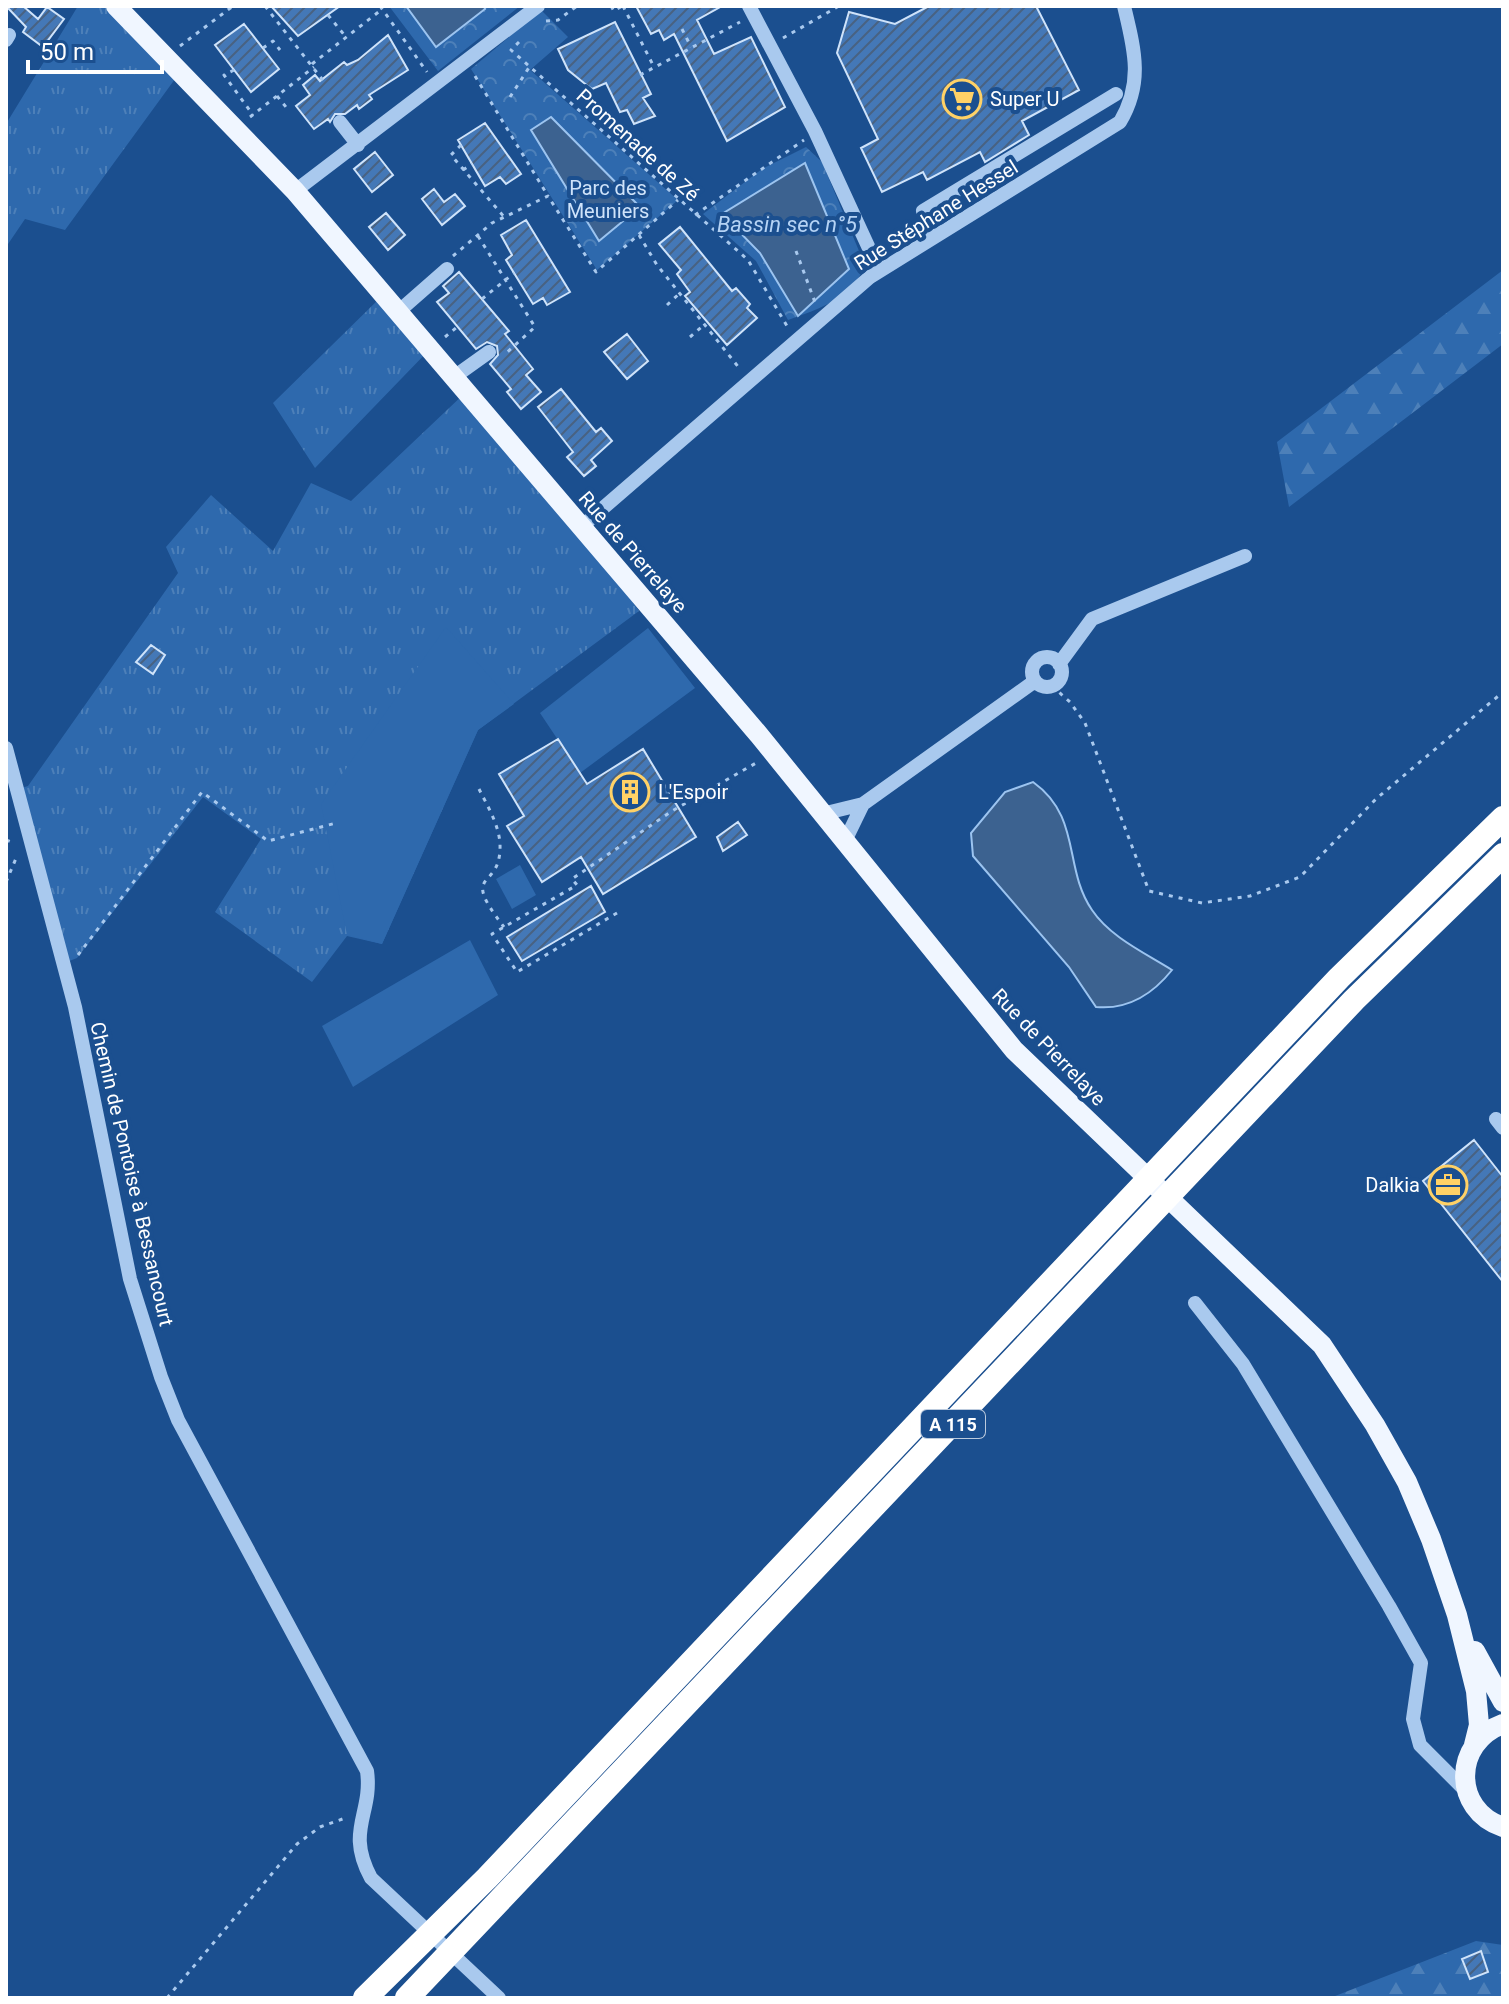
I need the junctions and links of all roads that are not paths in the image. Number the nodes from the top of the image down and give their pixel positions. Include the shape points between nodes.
1 (116, 6) edge
2 (538, 6) edge
3 (749, 6) edge
4 (1124, 6) edge
5 (1116, 94) dead end
6 (340, 122) dead end
7 (358, 145) junction
8 (295, 191) junction
9 (930, 239) junction
10 (447, 269) road end
11 (879, 270) junction
12 (398, 312) junction
13 (495, 356) road end
14 (454, 377) junction
15 (580, 528) junction
16 (1245, 556) dead end
17 (1059, 664) junction
18 (1035, 681) junction
19 (6, 748) edge
20 (863, 804) junction
21 (822, 814) junction
22 (1503, 818) edge
23 (844, 843) junction
24 (1503, 855) edge
25 (1195, 1303) dead end
26 (1457, 1615) junction
27 (1503, 1702) edge
28 (1503, 1724) edge
29 (1472, 1749) junction
30 (1432, 1759) junction
31 (1467, 1792) junction
32 (1501, 1827) edge
33 (365, 1998) edge
34 (407, 1998) edge
35 (498, 1998) edge

1 - 8 main road, Rue de Pierrelaye
2 - 7 street
3 - 11 street
4 - 9 street, Rue Stéphane Hessel via 1137,64 1133,95 1120,122
5 - 9 street via 923,211
6 - 7 street
7 - 8 street
8 - 12 main road, Rue de Pierrelaye
9 - 11 street, Rue Stéphane Hessel
10 - 12 street
11 - 15 street, Rue Stéphane Hessel
12 - 14 main road, Rue de Pierrelaye
13 - 14 street
14 - 15 main road, Rue de Pierrelaye
15 - 21 main road, Rue de Pierrelaye
16 - 17 street via 1092,619
17 - 18 street via 1061,673 1052,686
17 - 18 street via 1052,657 1040,659 1032,669
18 - 20 street
19 - 35 street, Chemin de Pontoise à Bessancourt via 66,971 130,1279 178,1420 367,1771 358,1832 363,1864 384,1891
20 - 21 street
20 - 23 street
21 - 23 main road, Rue de Pierrelaye
22 - 33 highway, A 115 via 1339,978 487,1878
23 - 26 main road, Rue de Pierrelaye via 1014,1050 1322,1345 1407,1482
24 - 34 highway, A 115 via 1354,1000
25 - 30 street via 1243,1364 1421,1663 1413,1719 1420,1745
26 - 27 main road
26 - 29 main road via 1476,1691 1479,1725
28 - 29 main road via 1485,1733
29 - 30 street
29 - 31 main road via 1464,1775
30 - 31 street
31 - 32 main road via 1478,1812

